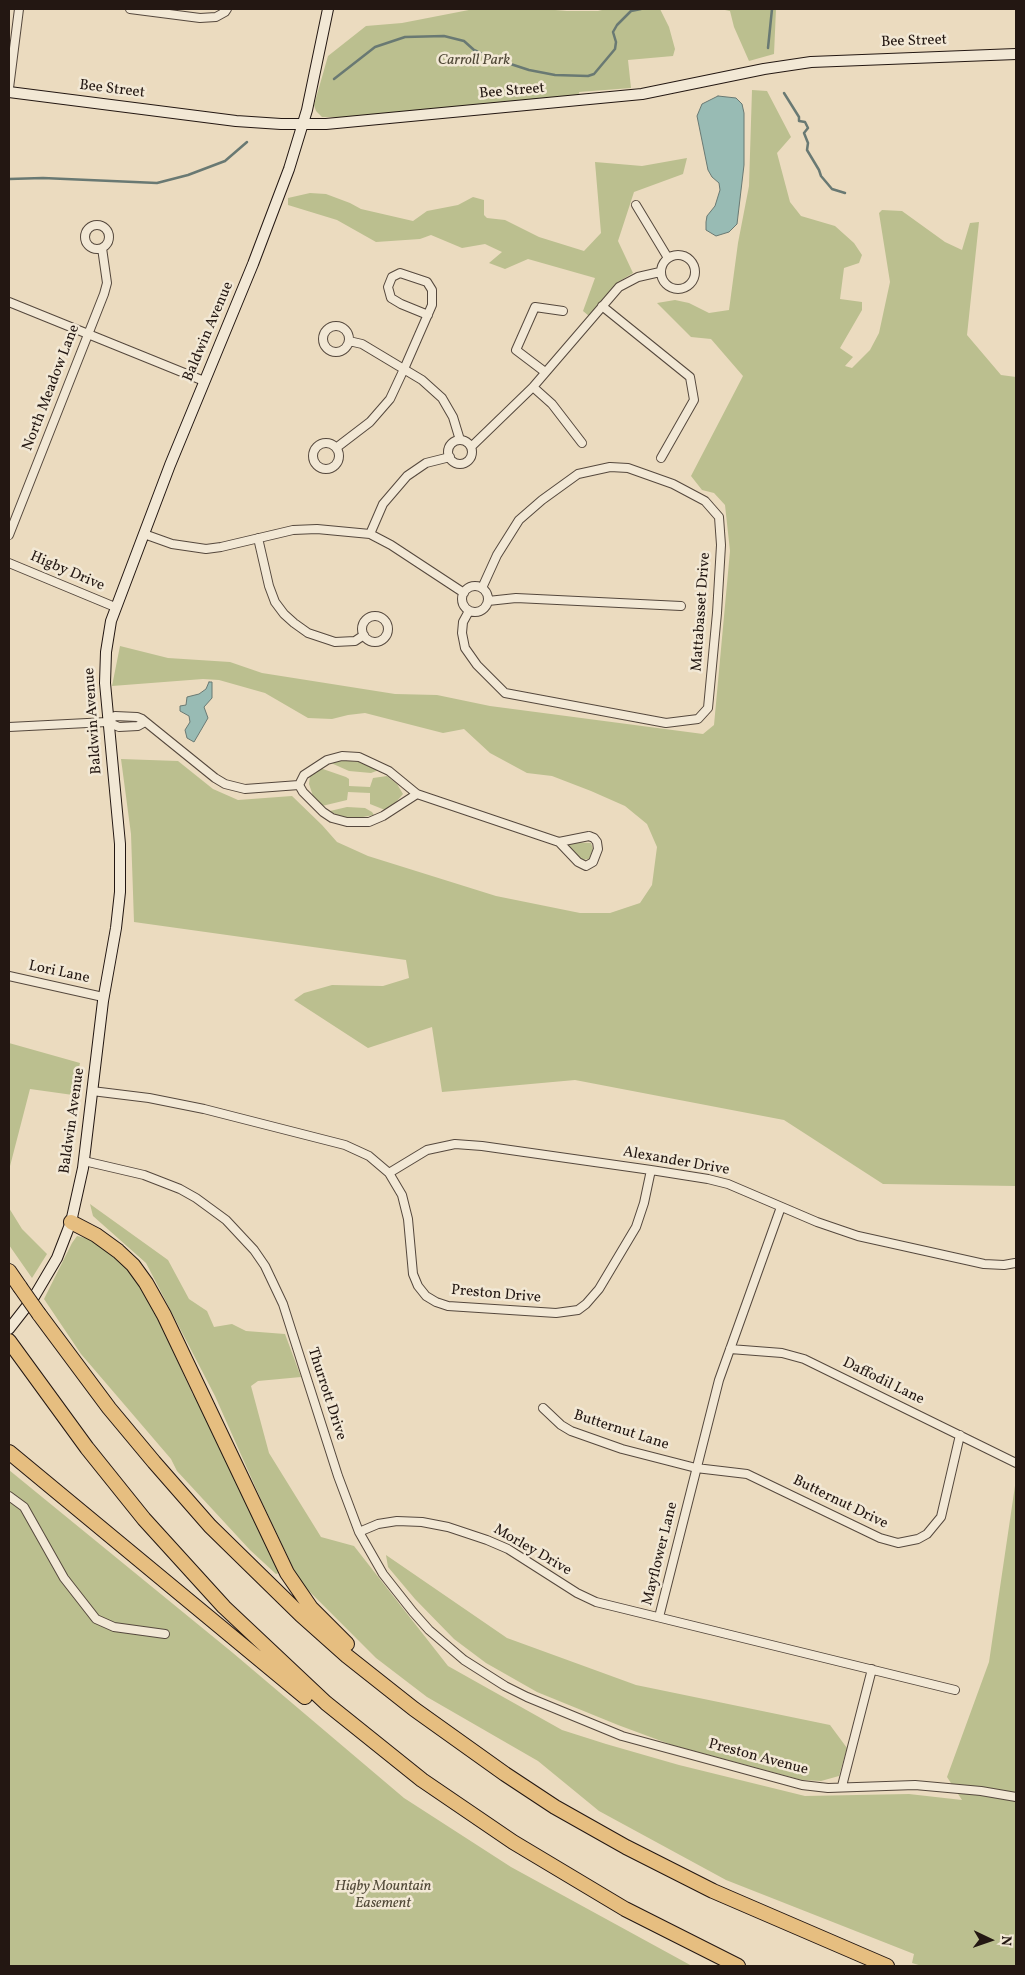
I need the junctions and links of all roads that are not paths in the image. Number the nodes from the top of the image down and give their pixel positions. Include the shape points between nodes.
1 (19, 9) edge
2 (130, 9) edge
3 (227, 9) edge
4 (328, 9) edge
5 (1016, 54) edge
6 (9, 88) edge
7 (9, 92) edge
8 (303, 124) junction
9 (636, 205) dead end
10 (102, 248) dead end
11 (668, 258) junction
12 (660, 272) junction
13 (9, 302) edge
14 (602, 306) junction
15 (563, 311) dead end
16 (428, 315) junction
17 (88, 334) junction
18 (349, 341) dead end
19 (404, 369) junction
20 (545, 372) junction
21 (204, 381) junction
22 (532, 387) junction
23 (460, 440) junction
24 (582, 443) dead end
25 (471, 447) junction
26 (336, 448) dead end
27 (450, 457) junction
28 (661, 458) dead end
29 (144, 534) junction
30 (370, 534) junction
31 (9, 535) edge
32 (258, 538) junction
33 (9, 563) edge
34 (482, 588) junction
35 (464, 593) junction
36 (488, 601) junction
37 (681, 606) dead end
38 (115, 607) junction
39 (469, 611) junction
40 (364, 635) dead end
41 (107, 722) junction
42 (9, 727) edge
43 (299, 785) junction
44 (417, 794) junction
45 (559, 842) junction
46 (9, 976) edge
47 (103, 997) junction
48 (92, 1091) junction
49 (84, 1160) junction
50 (651, 1170) junction
51 (388, 1173) junction
52 (780, 1207) junction
53 (71, 1222) junction
54 (1015, 1264) dead end
55 (9, 1271) edge
56 (9, 1330) edge
57 (11, 1344) edge
58 (730, 1349) junction
59 (543, 1408) dead end
60 (960, 1435) junction
61 (9, 1452) edge
62 (1016, 1463) edge
63 (696, 1468) junction
64 (9, 1496) edge
65 (359, 1532) junction
66 (659, 1617) junction
67 (165, 1634) dead end
68 (872, 1669) junction
69 (366, 1671) junction
70 (506, 1686) joint
71 (955, 1690) dead end
72 (344, 1719) junction
73 (842, 1786) junction
74 (1016, 1798) edge
75 (738, 1966) edge
76 (887, 1966) edge

1 - 6 street
2 - 3 street via 200,18 216,17
4 - 8 street, Baldwin Avenue
5 - 8 street, Bee Street via 811,62 635,95
7 - 8 street, Bee Street via 236,121
8 - 21 street, Baldwin Avenue via 256,256
9 - 11 street
10 - 17 street, North Meadow Lane via 107,282
11 - 12 street
11 - 12 street via 678,255 690,260 694,279 678,290 666,285
12 - 14 street via 638,276 619,287
13 - 17 street
14 - 20 street
14 - 28 street via 690,377 694,400
15 - 20 street via 535,307 516,350
16 - 16 street via 432,290 427,282 400,273 392,277 388,286 391,298
16 - 19 street
17 - 21 street
17 - 31 street, North Meadow Lane
18 - 19 street via 362,344
19 - 23 street via 442,398 453,416
19 - 26 street via 390,399 370,422
20 - 22 street
21 - 29 street, Baldwin Avenue
22 - 24 street via 552,404
22 - 25 street
23 - 25 street
23 - 27 street via 452,444
25 - 27 street via 471,456 465,463 456,463
27 - 30 street via 426,463 407,476 383,504
29 - 32 street via 172,544 206,549
29 - 38 street, Baldwin Avenue
30 - 32 street via 317,529 293,530
30 - 35 street
32 - 40 street via 269,586 284,614 321,639 346,642
33 - 38 street, Higby Drive
34 - 35 street via 474,587
34 - 36 street
34 - 39 street, Mattabasset Drive via 497,555 519,520 578,474 610,467 628,468 681,488 705,501 719,517 721,545 708,708 698,719 666,723 505,693 465,648 463,622
35 - 39 street via 463,605
36 - 37 street, Mattabasset Drive via 516,598
36 - 39 street, Mattabasset Drive via 483,610
38 - 41 street, Baldwin Avenue via 105,662
41 - 42 street
41 - 43 street via 119,727 138,726 145,722 225,784 245,789
41 - 47 street, Baldwin Avenue via 120,868 117,919
43 - 44 street via 323,812 347,822 369,822
43 - 44 street via 304,775 322,763 333,758 359,756 379,765
44 - 45 street
45 - 45 street via 582,865 591,864 598,849 597,842 591,837
46 - 47 street, Lori Lane
47 - 48 street, Baldwin Avenue
48 - 49 street, Baldwin Avenue
48 - 51 street, Preston Drive via 179,1103 345,1146 369,1156
49 - 53 street, Baldwin Avenue
49 - 65 street, Thurrott Drive via 180,1189 226,1220 254,1250 283,1304
50 - 51 street, Alexander Drive via 455,1144 427,1150
50 - 51 street, Preston Drive via 641,1215 600,1289 578,1310 556,1313 448,1306 426,1296 413,1274 406,1206
50 - 52 street, Alexander Drive via 721,1182
52 - 54 street, Alexander Drive via 858,1236 984,1264
52 - 58 street, Mayflower Lane
53 - 56 street, Baldwin Avenue via 44,1283
53 - 69 highway via 118,1251 146,1283 287,1573 306,1602 350,1647
55 - 69 highway, bridge via 109,1408 196,1510 281,1596
57 - 72 highway via 97,1461 174,1553 247,1630
58 - 60 street, Daffodil Lane via 782,1353 804,1359
58 - 63 street, Mayflower Lane
59 - 63 street, Butternut Lane via 560,1425 571,1430 622,1449
60 - 62 street, Daffodil Lane
60 - 63 street, Butternut Drive via 941,1517 927,1534 908,1542 889,1542 747,1474
61 - 72 highway via 315,1705
63 - 66 street, Mayflower Lane
64 - 67 street via 24,1507 59,1571 96,1619 114,1627
65 - 66 street, Morley Drive via 397,1520 468,1532 508,1549 585,1598
65 - 70 street, Thurrott Drive via 383,1574 429,1630 464,1660
66 - 68 street, Mayflower Lane
68 - 71 street, Mayflower Lane
68 - 73 street
69 - 76 highway via 474,1754 600,1833 713,1891
70 - 73 street, Preston Avenue via 548,1707 647,1744 802,1785
72 - 75 highway via 422,1780 520,1847 625,1909
73 - 74 street, Preston Avenue via 934,1786

